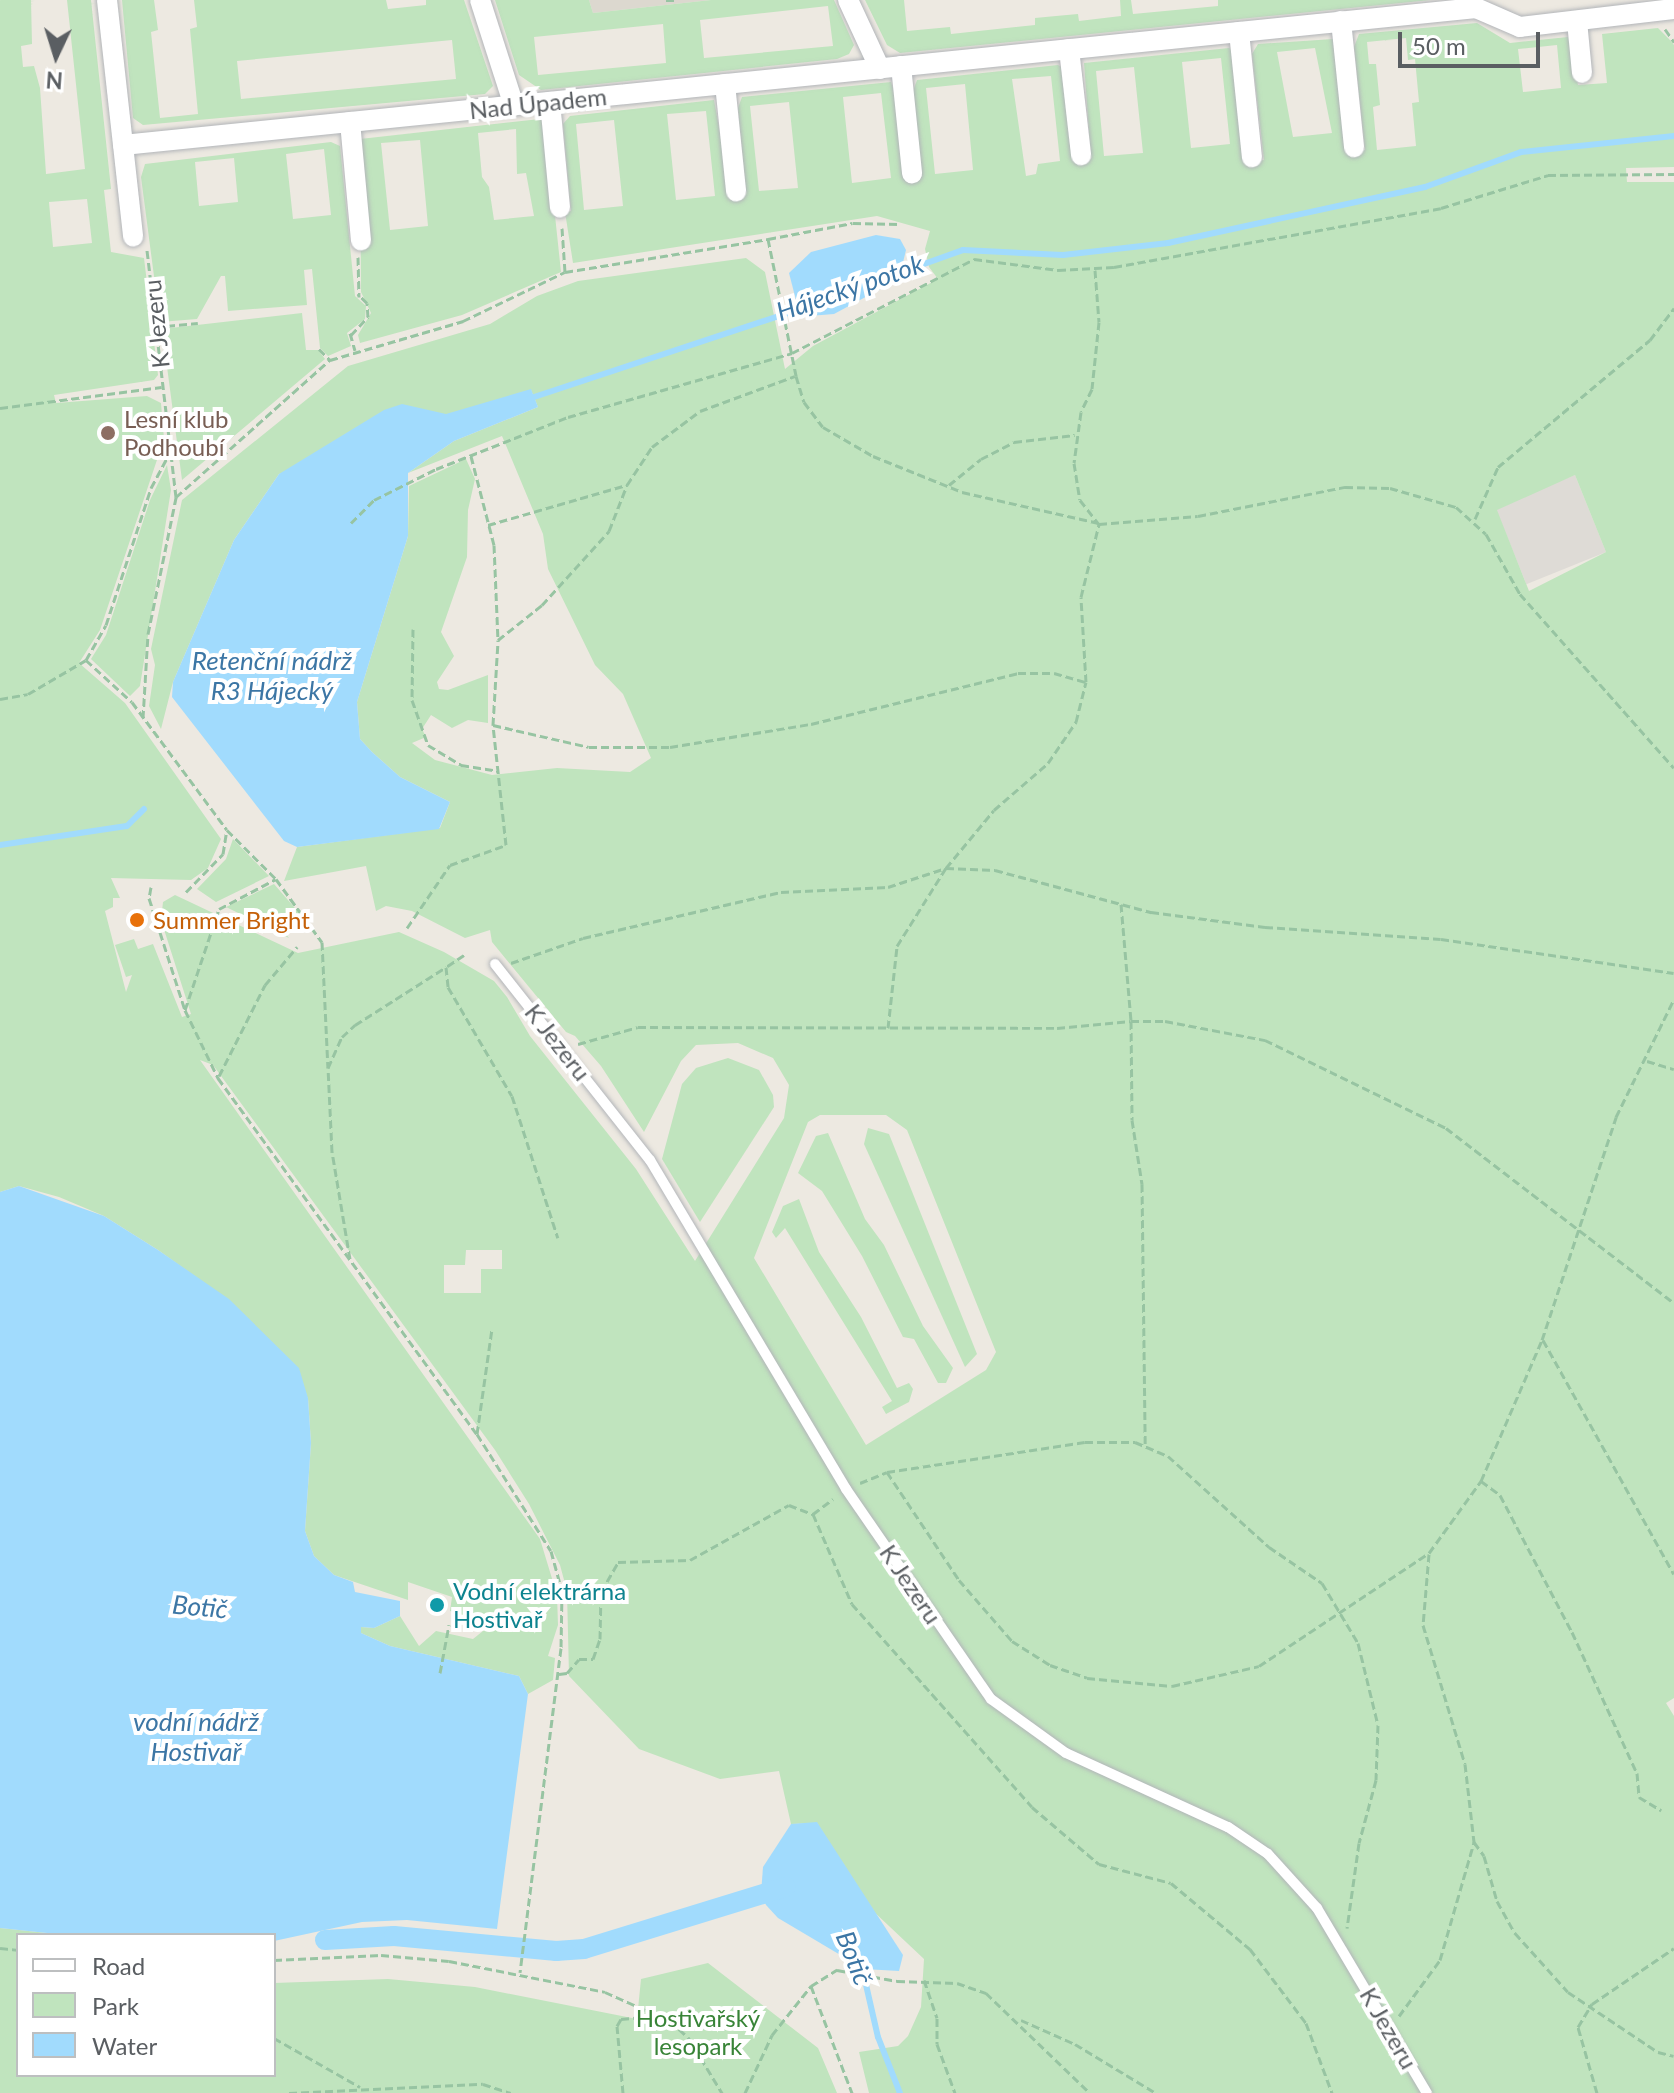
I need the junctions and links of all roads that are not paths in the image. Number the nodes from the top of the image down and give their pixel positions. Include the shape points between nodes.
1 (107, 0) edge
2 (480, 0) edge
3 (848, 0) edge
4 (1674, 9) edge
5 (1341, 21) junction
6 (1577, 21) junction
7 (1239, 32) junction
8 (1069, 49) junction
9 (901, 66) junction
10 (880, 69) junction
11 (1582, 73) dead end
12 (725, 84) junction
13 (550, 102) junction
14 (514, 106) junction
15 (350, 122) junction
16 (123, 145) junction
17 (1354, 147) dead end
18 (1081, 155) dead end
19 (1252, 157) dead end
20 (912, 173) dead end
21 (736, 191) dead end
22 (560, 208) road end
23 (139, 237) road end
24 (361, 240) road end
25 (495, 964) road end
26 (1427, 2093) edge

1 - 16 street
2 - 14 street
3 - 10 street
4 - 6 street, Nad Úpadem
5 - 6 street, Nad Úpadem via 1476,8 1520,27
5 - 7 street, Nad Úpadem
5 - 17 street
6 - 11 street
7 - 8 street, Nad Úpadem
7 - 19 street
8 - 9 street, Nad Úpadem
8 - 18 street
9 - 10 street, Nad Úpadem
9 - 20 street
10 - 12 street, Nad Úpadem
12 - 13 street, Nad Úpadem
12 - 21 street
13 - 14 street, Nad Úpadem
13 - 22 street
14 - 15 street, Nad Úpadem
15 - 16 street, Nad Úpadem
15 - 24 street
16 - 23 street
25 - 26 lane, K Jezeru via 650,1160 846,1489 972,1675 1007,1715 1066,1753 1228,1827 1291,1874

